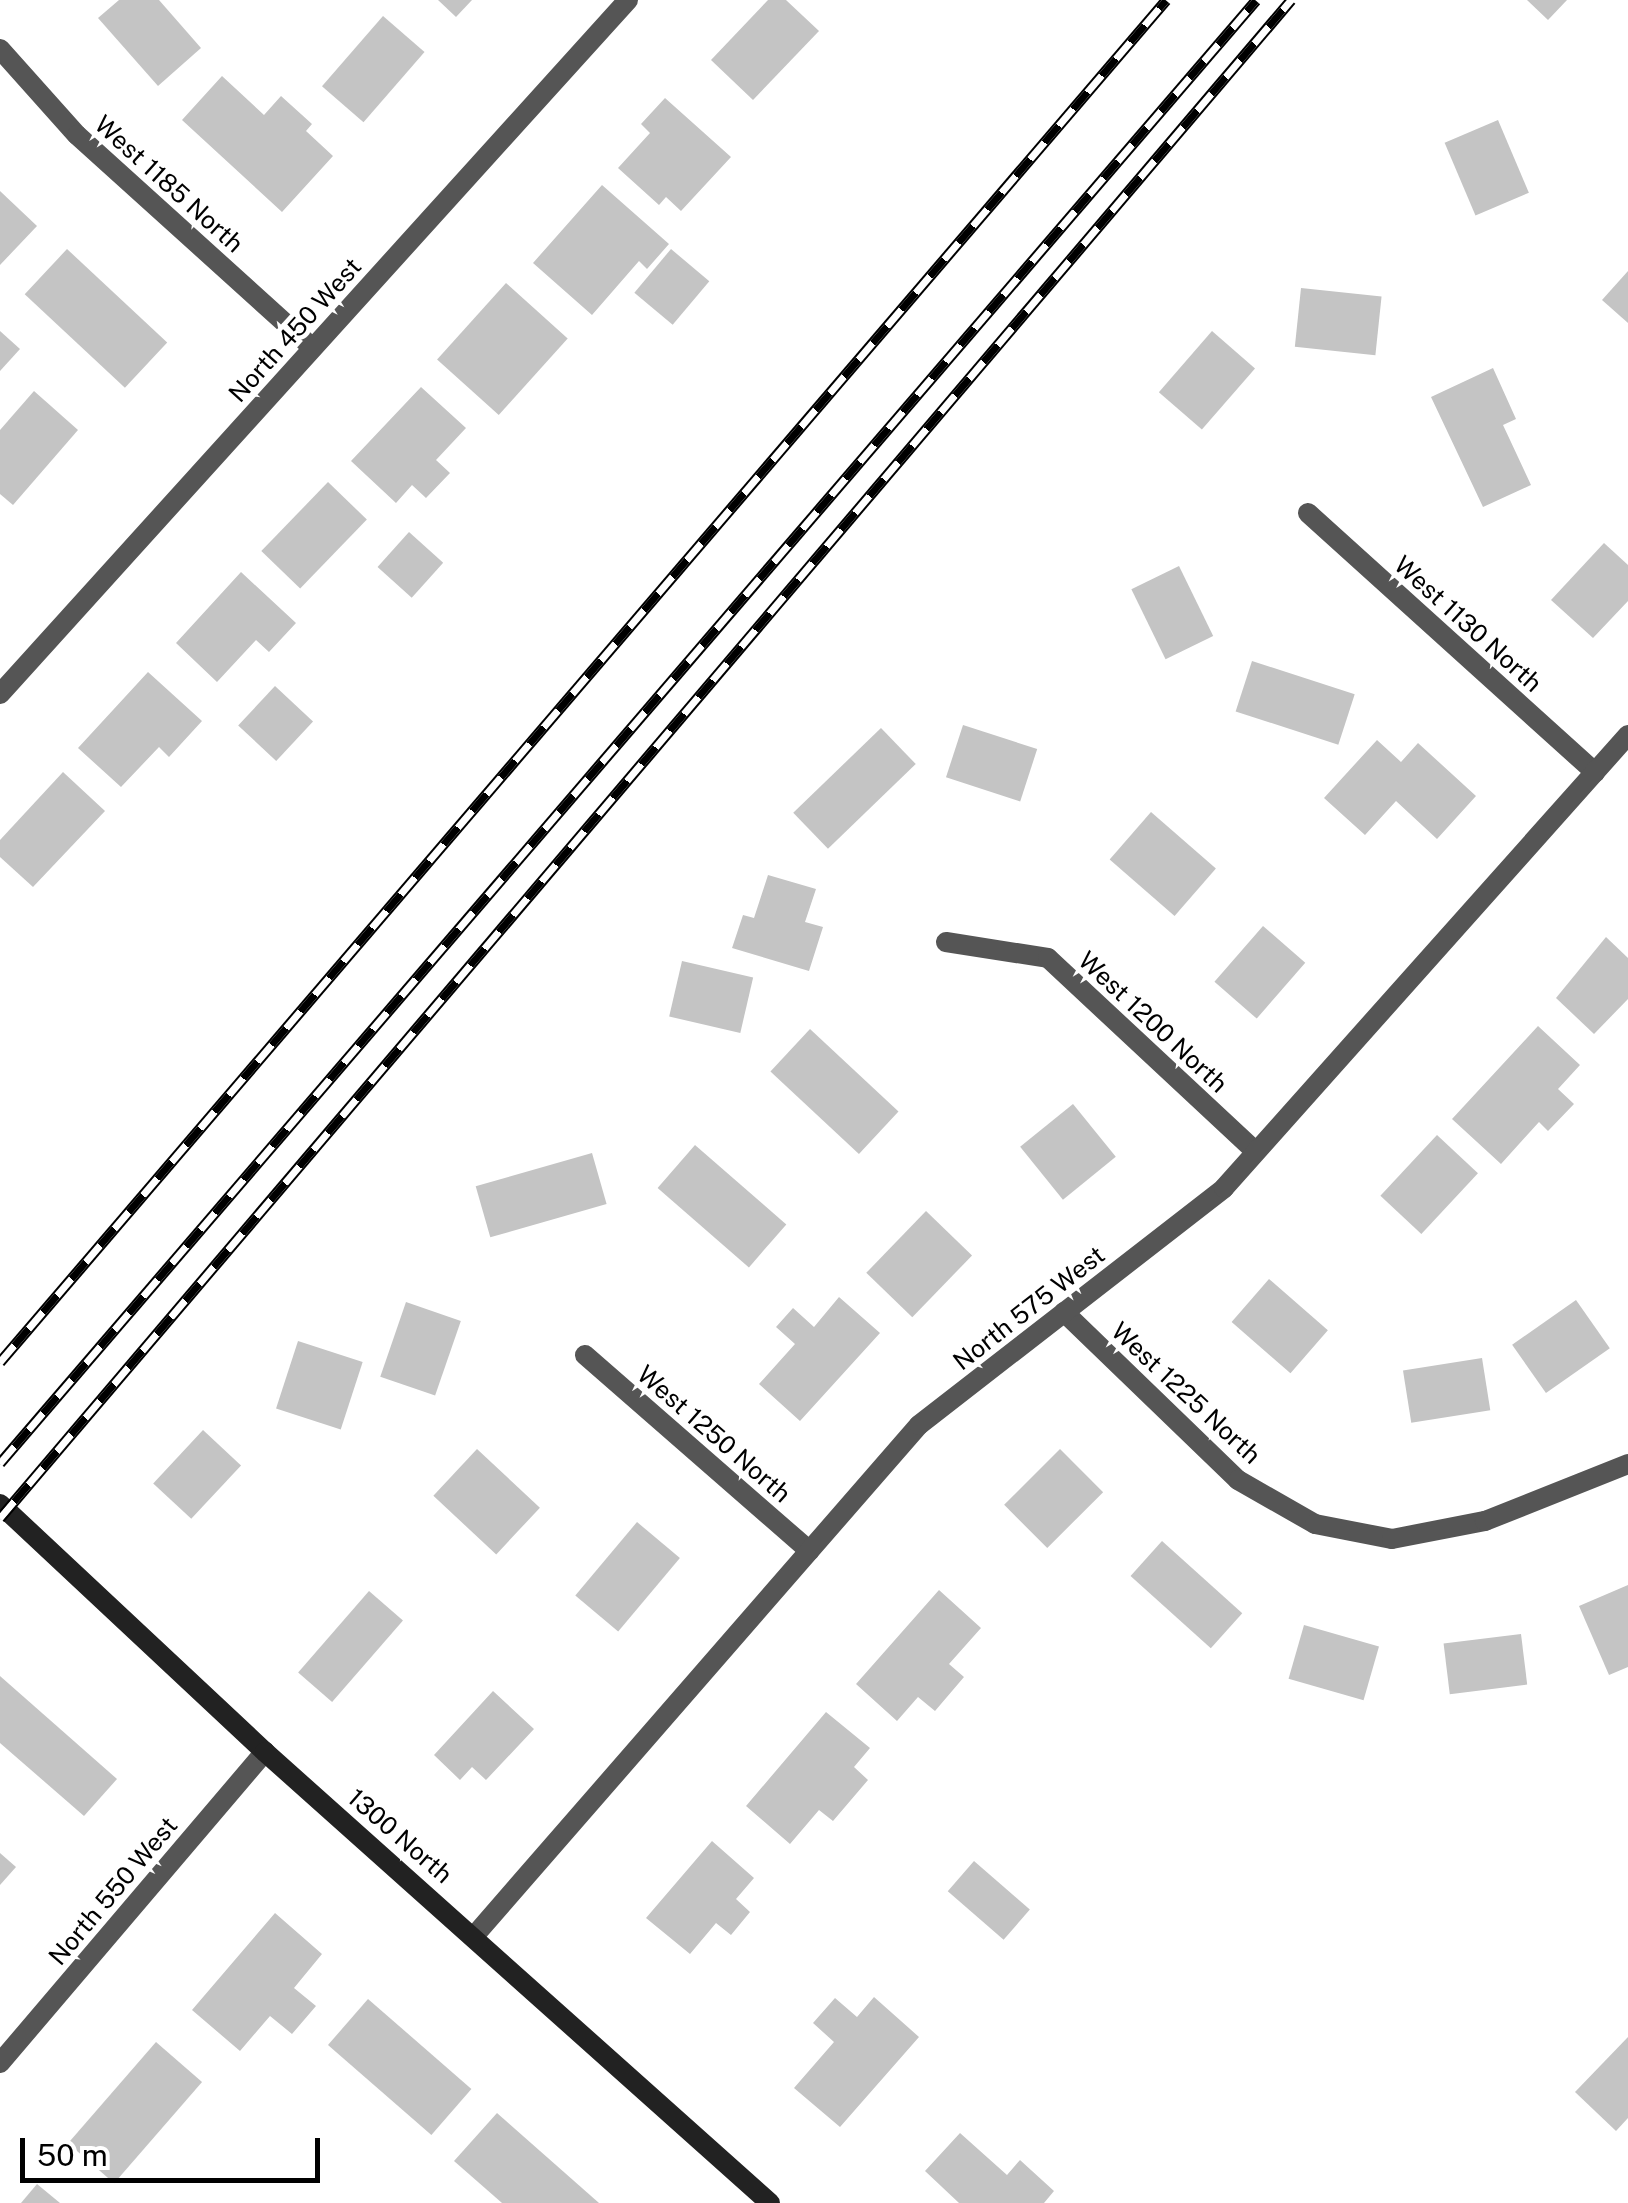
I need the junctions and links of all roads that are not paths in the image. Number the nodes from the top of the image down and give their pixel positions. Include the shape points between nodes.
1 (628, 0) edge
2 (0, 50) edge
3 (312, 347) junction
4 (1308, 513) dead end
5 (0, 694) edge
6 (1628, 735) edge
7 (1595, 772) junction
8 (946, 942) dead end
9 (1256, 1152) junction
10 (1064, 1312) junction
11 (585, 1355) dead end
12 (1628, 1464) edge
13 (0, 1504) edge
14 (810, 1551) junction
15 (264, 1752) junction
16 (475, 1935) junction
17 (0, 2063) edge
18 (770, 2203) edge

1 - 3 street, North 450 West
2 - 3 street, West 1185 North via 76,135
3 - 5 street, North 450 West
4 - 7 street, West 1130 North
6 - 7 street, North 575 West
7 - 9 street, North 575 West
8 - 9 street, West 1200 North via 1048,958
9 - 10 street, North 575 West via 1224,1188
10 - 12 street, West 1225 North via 1238,1480 1315,1524 1392,1539 1485,1521
10 - 14 street, North 575 West via 919,1426
11 - 14 street, West 1250 North
13 - 15 street, 1300 North
14 - 16 street, North 575 West
15 - 16 street, 1300 North
15 - 17 street, North 550 West
16 - 18 street, 1300 North

